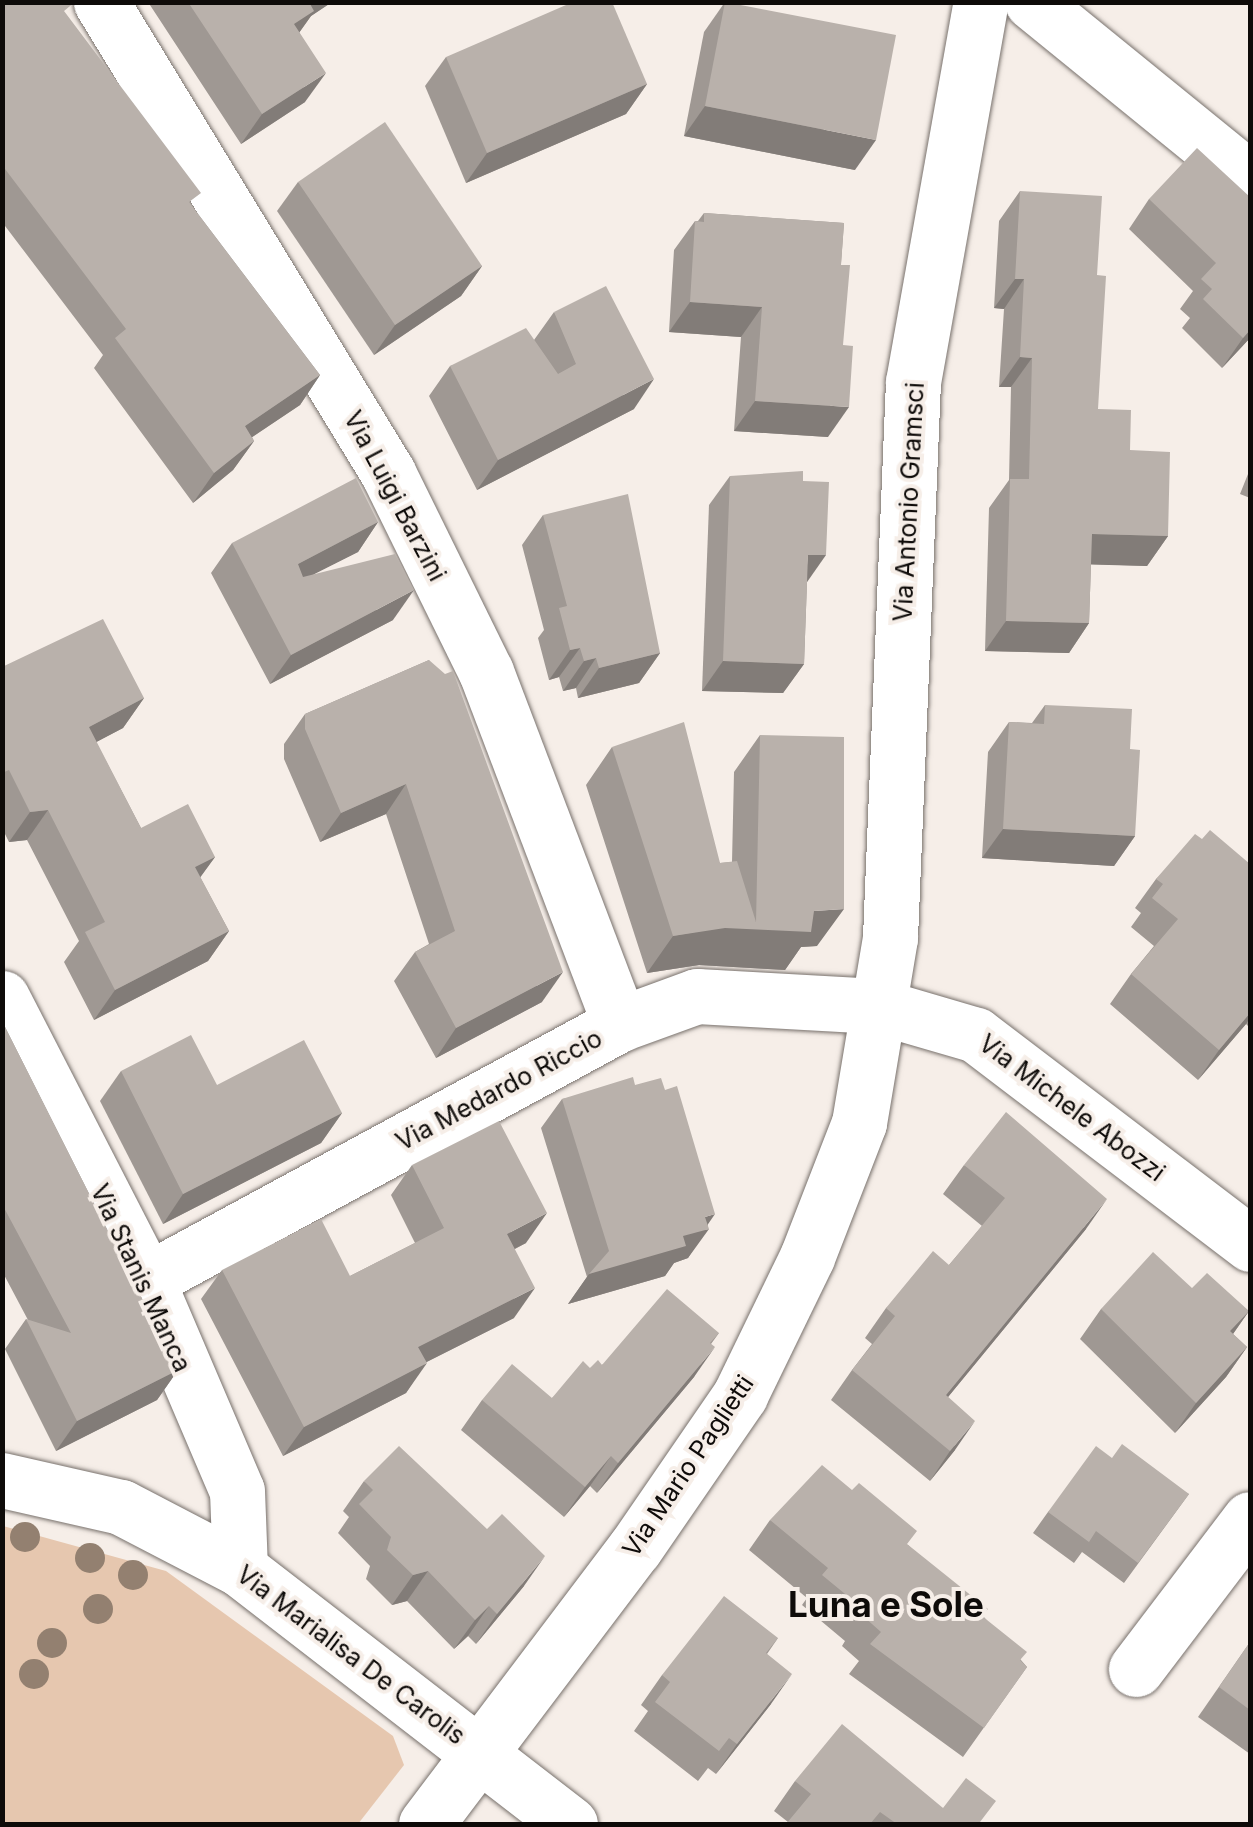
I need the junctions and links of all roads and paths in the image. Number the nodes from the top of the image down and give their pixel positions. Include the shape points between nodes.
1 (101, 2) edge
2 (981, 2) edge
3 (1032, 2) edge
4 (1250, 179) edge
5 (2, 998) edge
6 (876, 1006) junction
7 (620, 1024) junction
8 (1250, 1244) edge
9 (147, 1280) junction
10 (2, 1480) edge
11 (1250, 1519) edge
12 (240, 1569) junction
13 (1136, 1669) dead end
14 (480, 1752) junction
15 (426, 1824) edge
16 (570, 1824) edge

1 - 7 street, Via Luigi Barzini via 388,473 486,672
2 - 6 street, Via Antonio Gramsci via 913,382 890,937
3 - 4 street
5 - 9 street, Via Stanis Manca
6 - 7 street, Via Medardo Riccio via 696,996
6 - 8 street, Via Michele Abozzi via 976,1035 1006,1053
6 - 14 street, Via Mario Paglietti via 859,1123 808,1257 740,1395 635,1548
7 - 9 street, Via Medardo Riccio
9 - 12 street, Via Stanis Manca via 237,1491
10 - 12 street, Via Marialisa De Carolis via 121,1507
11 - 13 street
12 - 14 street, Via Marialisa De Carolis
14 - 15 street, Via Mario Paglietti
14 - 16 street, Via Marialisa De Carolis

